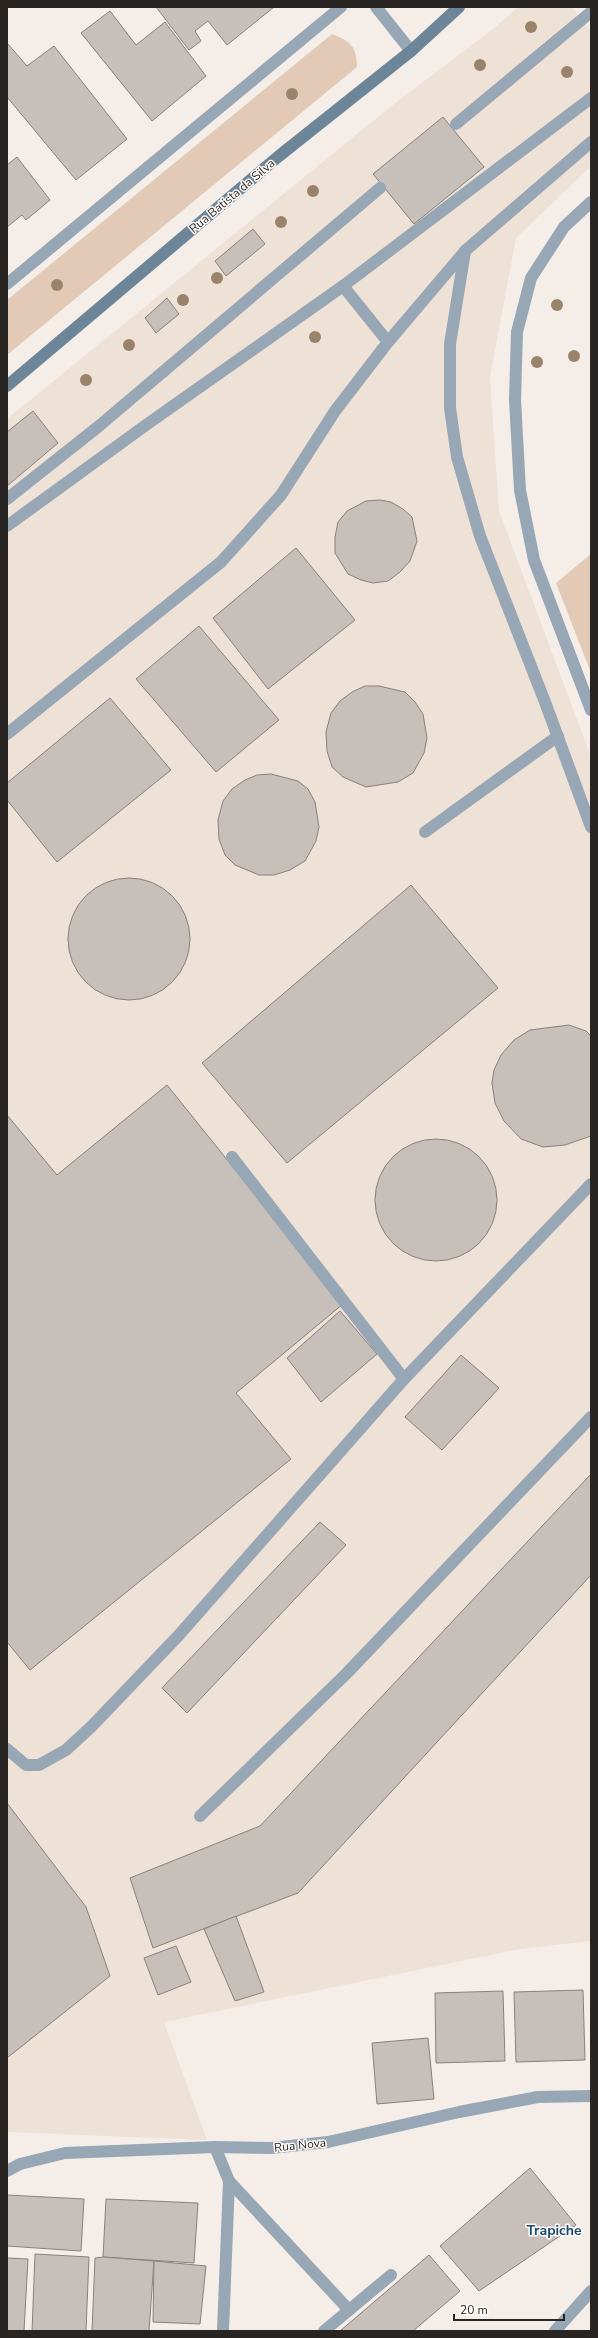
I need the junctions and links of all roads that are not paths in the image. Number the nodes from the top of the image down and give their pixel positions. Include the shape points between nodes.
1 (342, 7) edge
2 (376, 7) edge
3 (459, 7) edge
4 (591, 12) edge
5 (411, 51) junction
6 (591, 98) edge
7 (456, 124) dead end
8 (591, 142) edge
9 (380, 188) dead end
10 (591, 202) edge
11 (466, 250) junction
12 (7, 284) edge
13 (343, 286) junction
14 (388, 342) junction
15 (7, 386) edge
16 (8, 498) edge
17 (24, 514) junction
18 (7, 526) edge
19 (591, 710) edge
20 (7, 734) edge
21 (558, 736) junction
22 (591, 827) edge
23 (425, 832) dead end
24 (232, 1157) dead end
25 (591, 1184) edge
26 (404, 1379) junction
27 (591, 1417) edge
28 (7, 1749) edge
29 (200, 1816) dead end
30 (591, 2096) edge
31 (215, 2147) junction
32 (7, 2171) edge
33 (229, 2181) junction
34 (391, 2275) dead end
35 (591, 2290) edge
36 (349, 2310) junction
37 (223, 2331) edge
38 (324, 2331) edge
39 (555, 2331) edge

1 - 12 street
2 - 5 street
3 - 5 main road, Rua Batista da Silva
4 - 7 street
5 - 15 main road, Rua Batista da Silva via 279,156
6 - 13 street
8 - 11 street
9 - 16 street via 99,426
10 - 19 street via 564,227 531,278 517,332 515,400 520,490 534,560
11 - 14 street
11 - 21 street via 450,344 450,408 457,457 480,536
13 - 14 street
13 - 17 street
14 - 20 street via 335,411 281,495 221,562
16 - 17 street
17 - 18 street
21 - 22 street
21 - 23 street
24 - 26 street
25 - 26 street
26 - 28 street via 179,1635 81,1737 66,1750 39,1765 26,1765
27 - 29 street via 346,1674
30 - 31 street, Rua Nova via 538,2097 328,2142 271,2148
31 - 32 street, Rua Nova via 64,2153 20,2164
31 - 33 street
33 - 36 street
33 - 37 street
34 - 36 street
35 - 39 street
36 - 38 street

